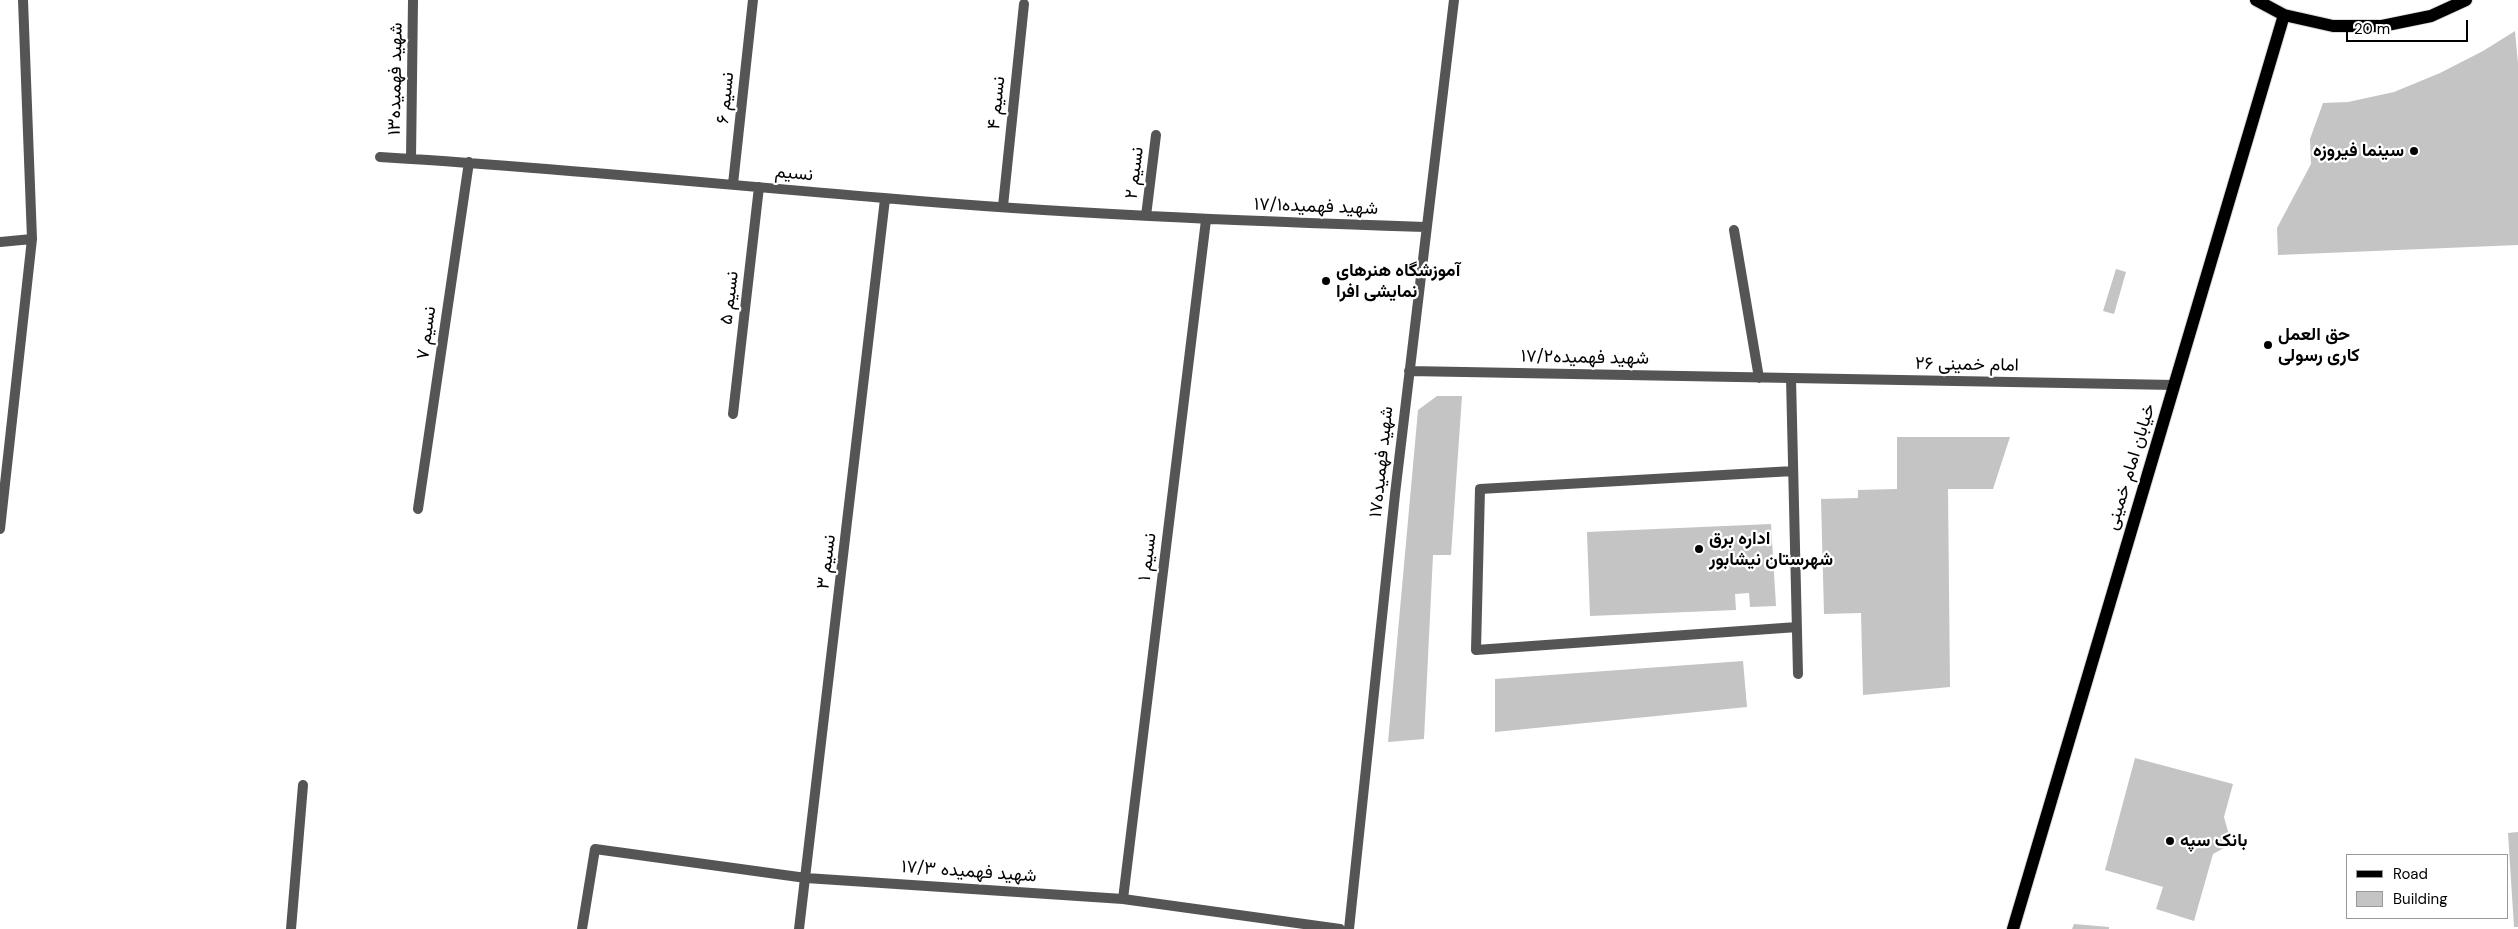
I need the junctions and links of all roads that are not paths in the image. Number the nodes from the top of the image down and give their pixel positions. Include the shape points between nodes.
1 (23, 0) edge
2 (413, 0) edge
3 (753, 0) edge
4 (1454, 0) edge
5 (2256, 0) edge
6 (2466, 0) edge
7 (1024, 4) dead end
8 (2284, 15) junction
9 (1156, 135) dead end
10 (380, 157) dead end
11 (411, 159) junction
12 (469, 162) junction
13 (733, 184) junction
14 (759, 187) junction
15 (885, 198) junction
16 (1003, 206) junction
17 (1146, 216) junction
18 (1206, 220) junction
19 (1425, 227) junction
20 (1734, 230) dead end
21 (32, 240) junction
22 (0, 242) edge
23 (1409, 370) junction
24 (1759, 378) junction
25 (1791, 378) junction
26 (2174, 385) junction
27 (733, 414) dead end
28 (1793, 471) junction
29 (418, 509) dead end
30 (0, 529) edge
31 (1797, 626) junction
32 (1798, 674) dead end
33 (303, 785) dead end
34 (806, 878) junction
35 (1123, 899) junction
36 (291, 929) edge
37 (582, 929) edge
38 (799, 929) edge
39 (1340, 929) edge
40 (1349, 929) edge
41 (2012, 929) edge

1 - 21 street
2 - 11 street, شهید فهمیده۱۳
3 - 13 street, نسیم ۶
4 - 19 street, شهید فهمیده۱۷
5 - 8 main road
6 - 8 main road via 2431,16 2382,26 2332,26
7 - 16 street, نسیم ۴
8 - 26 main road, خیابان امام خمینی
9 - 17 street, نسیم ۲
10 - 11 street, نسیم
11 - 12 street, نسیم
12 - 13 street, نسیم
12 - 29 street, نسیم ۷
13 - 14 street, نسیم
14 - 15 street, نسیم
14 - 27 street, نسیم ۵
15 - 16 street, نسیم
15 - 34 street, نسیم ۳
16 - 17 street, نسیم
17 - 18 street, نسیم
18 - 19 street, شهید فهمیده۱۷/۱
18 - 35 street, نسیم ۱
19 - 23 street, شهید فهمیده۱۷
20 - 24 street
21 - 22 street
21 - 30 street
23 - 24 street, شهید فهمیده۱۷/۲
23 - 40 street, شهید فهمیده۱۷
24 - 25 street, امام خمینی ۲۶
25 - 26 street, امام خمینی ۲۶
25 - 28 street
26 - 41 main road, خیابان امام خمینی
28 - 31 street
28 - 31 street via 1480,489 1476,650
31 - 32 street
33 - 36 street
34 - 35 street, شهید فهمیده ۱۷/۳
34 - 37 street, شهید فهمیده ۱۷/۳ via 595,849
34 - 38 street, نسیم ۳
35 - 39 street, شهید فهمیده ۱۷/۳

